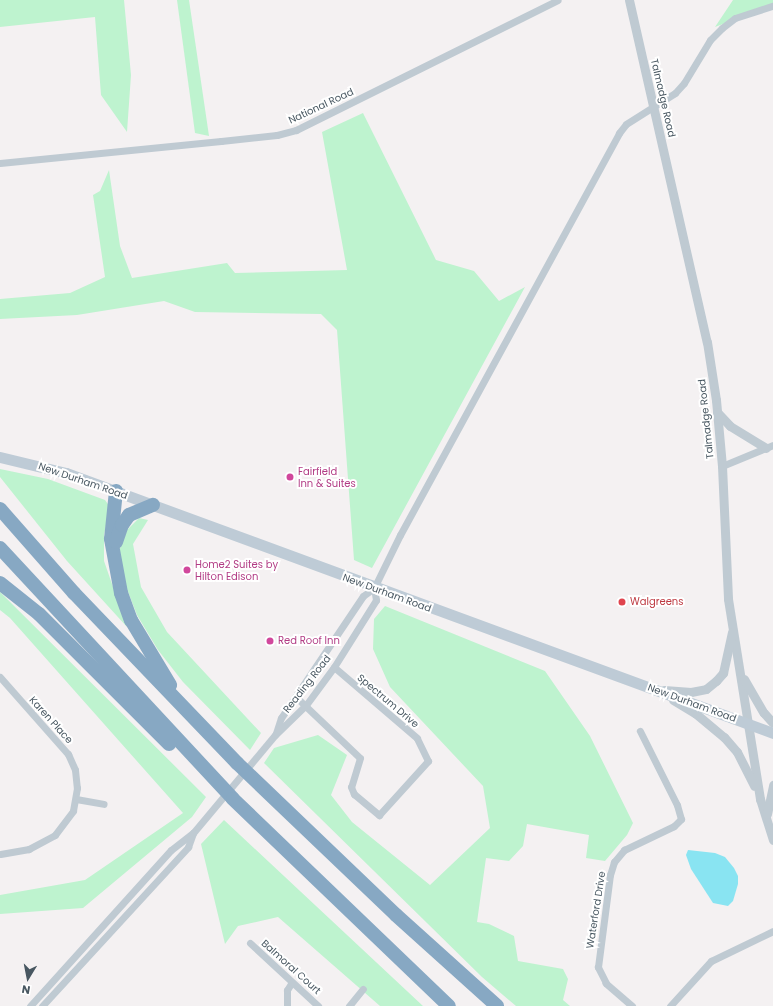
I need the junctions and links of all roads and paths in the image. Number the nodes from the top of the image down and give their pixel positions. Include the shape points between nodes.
1 (558, 0) edge
2 (629, 0) edge
3 (773, 6) edge
4 (654, 107) junction
5 (0, 163) edge
6 (717, 412) junction
7 (770, 447) edge
8 (0, 457) edge
9 (722, 466) junction
10 (116, 491) junction
11 (153, 505) junction
12 (0, 509) edge
13 (0, 548) edge
14 (112, 555) junction
15 (0, 583) edge
16 (374, 588) junction
17 (733, 627) junction
18 (334, 667) junction
19 (740, 672) junction
20 (0, 678) edge
21 (655, 689) junction
22 (296, 697) junction
23 (306, 705) junction
24 (188, 714) junction
25 (748, 723) junction
26 (773, 723) edge
27 (640, 731) dead end
28 (773, 733) edge
29 (275, 735) junction
30 (197, 762) junction
31 (773, 785) edge
32 (76, 799) junction
33 (760, 799) junction
34 (104, 804) dead end
35 (767, 820) junction
36 (193, 833) junction
37 (773, 840) edge
38 (0, 854) edge
39 (773, 931) edge
40 (250, 944) dead end
41 (292, 982) junction
42 (363, 990) dead end
43 (30, 1006) edge
44 (42, 1006) edge
45 (288, 1006) edge
46 (318, 1006) edge
47 (349, 1006) edge
48 (449, 1006) edge
49 (497, 1006) edge
50 (632, 1006) edge
51 (670, 1006) edge

1 - 5 street, National Road via 296,130 242,139
2 - 4 street, Talmadge Road
3 - 4 street via 735,18 722,28 710,40 684,83
4 - 6 street, Talmadge Road via 708,342
4 - 16 street via 626,124 619,133 404,528
6 - 7 street via 730,426
6 - 9 street, Talmadge Road
7 - 9 street
8 - 10 main road, New Durham Road via 48,467
9 - 17 street, Talmadge Road via 724,544
10 - 11 main road, New Durham Road
10 - 14 highway
11 - 14 highway via 135,511 125,519
11 - 16 main road, New Durham Road
12 - 24 highway
13 - 30 highway
14 - 24 highway via 121,593 131,620
15 - 30 highway via 39,614 185,761
16 - 18 street, Reading Road via 376,600
16 - 21 main road, New Durham Road
16 - 22 street, Reading Road via 362,596
17 - 19 street, Talmadge Road
17 - 21 street via 723,673 716,682 706,689 691,692
18 - 23 street, Reading Road
18 - 23 street, Spectrum Drive via 417,738 428,761 379,815 354,794 351,780 360,758
19 - 25 street, Talmadge Road
19 - 26 street via 764,713
20 - 32 street, Karen Place via 68,754 76,778
21 - 25 main road, New Durham Road
21 - 33 street via 695,713 724,737 746,767
22 - 23 street, Spectrum Drive
22 - 29 street, Reading Road via 281,718
23 - 29 street, Reading Road
24 - 49 highway via 396,915
25 - 28 main road, New Durham Road
25 - 33 street, Talmadge Road
27 - 50 street, Waterford Drive via 677,805 681,819 674,826 624,850 614,862 610,875 598,967 606,983
29 - 36 street
30 - 48 highway
31 - 35 street via 768,802
32 - 34 street
32 - 38 street, Karen Place via 69,818 55,835 30,849
33 - 35 street, Talmadge Road
35 - 37 street, Talmadge Road
36 - 43 street via 171,850
36 - 44 street via 188,847
39 - 51 street via 711,961
40 - 41 street, Balmoral Court
41 - 45 street via 287,990
41 - 46 street, Balmoral Court
42 - 47 street

